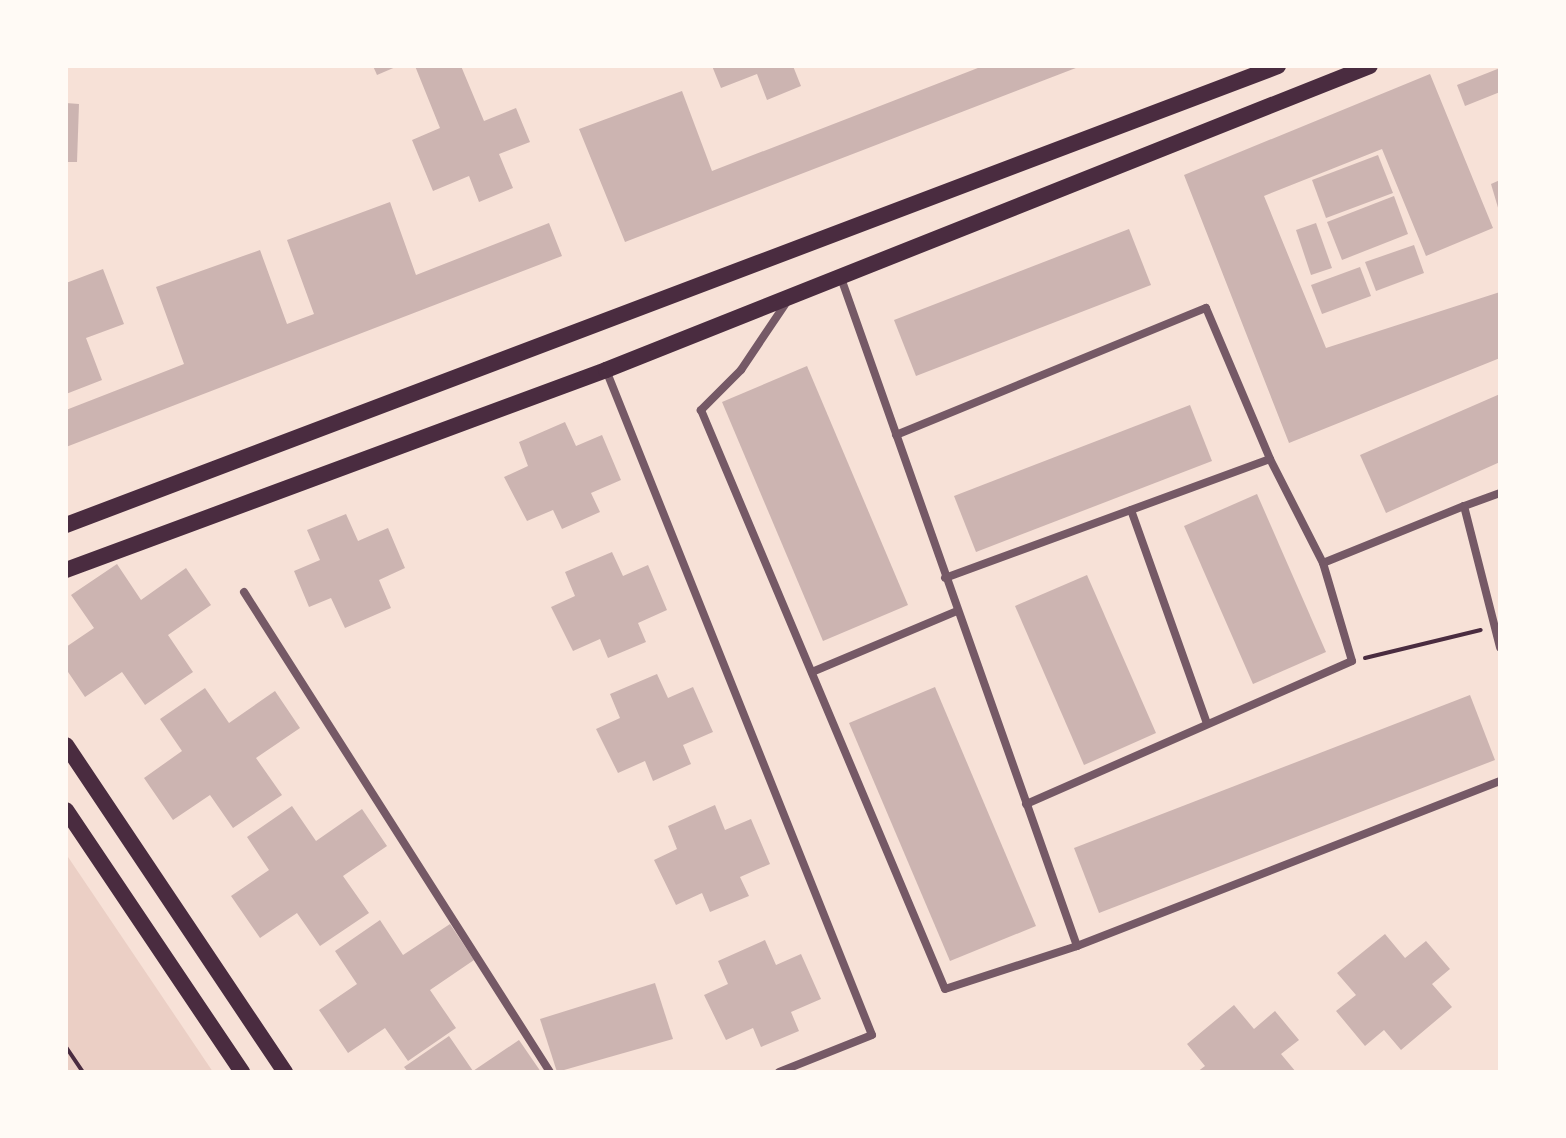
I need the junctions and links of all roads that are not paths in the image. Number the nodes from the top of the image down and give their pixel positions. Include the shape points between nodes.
1 (1278, 66) edge
2 (1370, 66) edge
3 (841, 278) junction
4 (788, 299) junction
5 (606, 370) junction
6 (896, 435) junction
7 (1270, 459) junction
8 (1500, 493) edge
9 (1464, 506) junction
10 (1131, 510) junction
11 (66, 525) edge
12 (1323, 563) junction
13 (66, 570) edge
14 (945, 578) junction
15 (244, 592) dead end
16 (957, 611) junction
17 (1500, 647) edge
18 (812, 672) junction
19 (1207, 724) junction
20 (66, 745) edge
21 (1500, 781) edge
22 (1026, 804) junction
23 (66, 810) edge
24 (1077, 946) junction
25 (242, 1072) edge
26 (285, 1072) edge
27 (550, 1072) edge
28 (779, 1072) edge

1 - 11 main road
2 - 3 main road
3 - 4 main road
3 - 6 street
4 - 5 main road
4 - 18 street via 741,370 701,410
5 - 13 main road
5 - 28 street via 872,1035
6 - 7 street via 1206,308
6 - 14 street
7 - 10 street
7 - 12 street
8 - 9 street
9 - 12 street
9 - 17 street
10 - 14 street
10 - 19 street
12 - 19 street via 1352,661
14 - 16 street
15 - 27 street
16 - 18 street
16 - 22 street
18 - 24 street via 945,989
19 - 22 street
20 - 26 main road
21 - 24 street
22 - 24 street
23 - 25 main road

